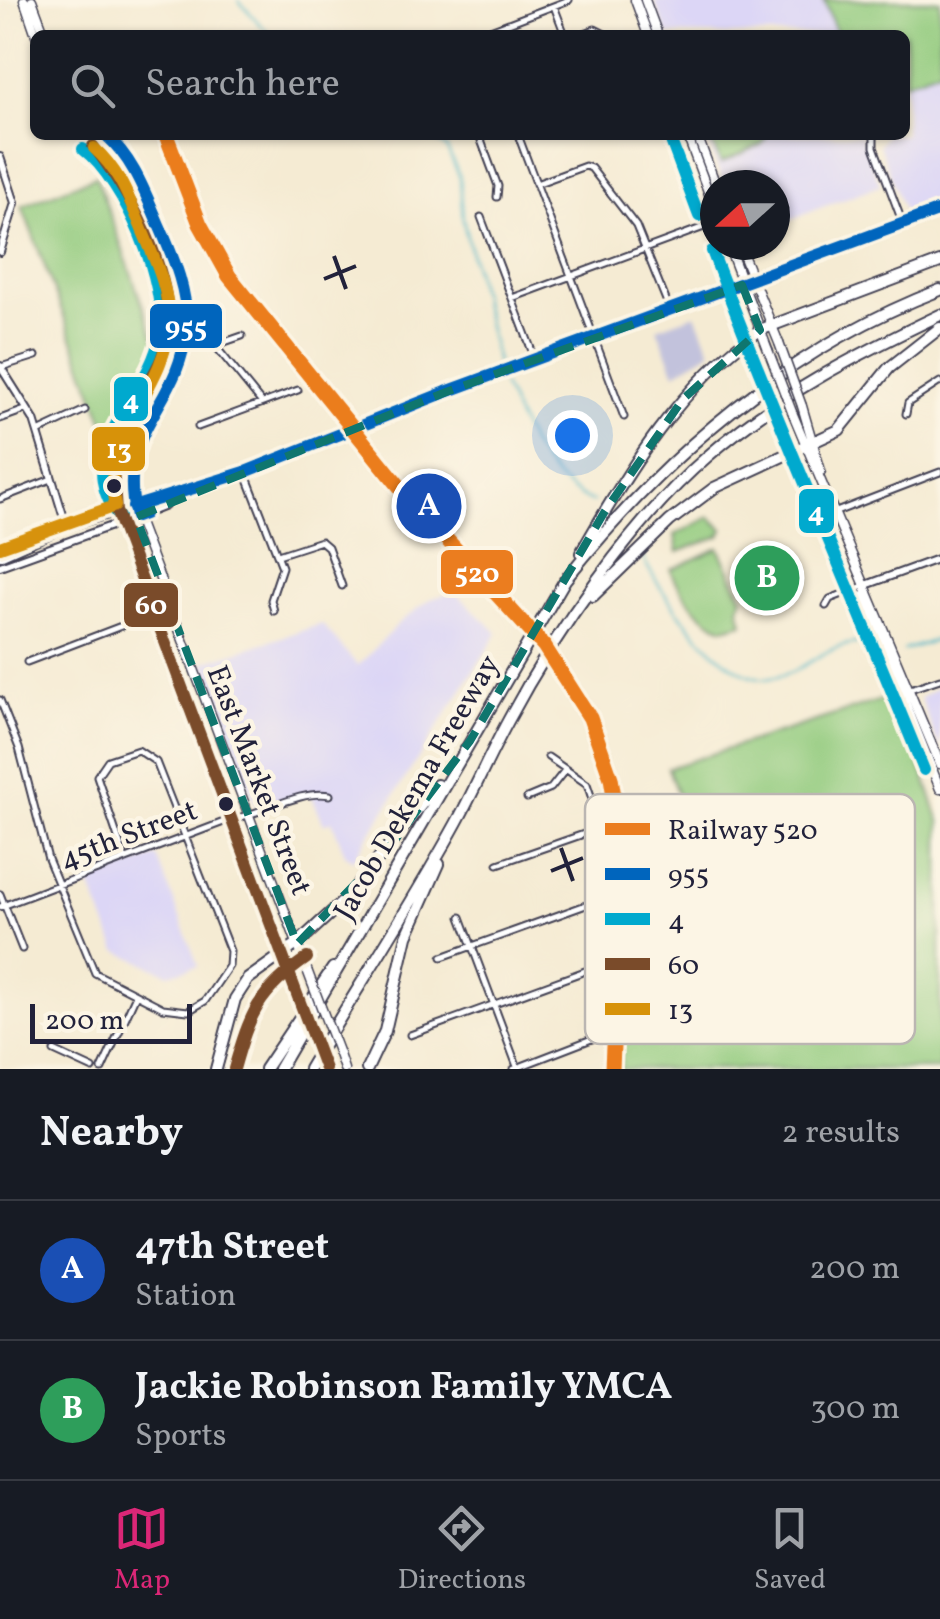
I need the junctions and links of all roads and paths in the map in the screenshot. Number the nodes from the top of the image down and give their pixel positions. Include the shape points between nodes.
1 (24, 0) edge
2 (32, 0) edge
3 (569, 0) edge
4 (635, 0) edge
5 (645, 0) edge
6 (554, 6) junction
7 (34, 30) edge
8 (43, 30) edge
9 (492, 30) edge
10 (563, 30) edge
11 (646, 30) edge
12 (656, 30) edge
13 (99, 140) edge
14 (110, 140) edge
15 (481, 140) edge
16 (520, 140) edge
17 (688, 140) edge
18 (699, 140) edge
19 (874, 140) edge
20 (0, 157) edge
21 (710, 170) edge
22 (700, 171) edge
23 (536, 184) junction
24 (497, 196) dead end
25 (940, 210) edge
26 (481, 217) dead end
27 (903, 224) junction
28 (700, 229) edge
29 (647, 248) junction
30 (0, 252) edge
31 (733, 260) edge
32 (745, 260) edge
33 (940, 262) edge
34 (571, 276) junction
35 (753, 282) junction
36 (742, 286) junction
37 (176, 288) junction
38 (940, 290) edge
39 (512, 298) junction
40 (671, 312) junction
41 (940, 315) edge
42 (186, 327) junction
43 (766, 328) junction
44 (940, 328) edge
45 (242, 336) dead end
46 (594, 336) junction
47 (215, 345) junction
48 (36, 356) dead end
49 (535, 359) junction
50 (0, 367) edge
51 (940, 382) edge
52 (298, 390) dead end
53 (261, 402) junction
54 (25, 410) junction
55 (85, 410) dead end
56 (906, 414) dead end
57 (624, 417) dead end
58 (0, 419) edge
59 (198, 426) dead end
60 (38, 432) junction
61 (811, 444) junction
62 (245, 472) junction
63 (940, 472) edge
64 (49, 480) junction
65 (0, 499) edge
66 (135, 512) junction
67 (836, 512) junction
68 (67, 528) junction
69 (278, 555) junction
70 (0, 556) edge
71 (940, 558) edge
72 (0, 566) edge
73 (565, 580) junction
74 (866, 585) junction
75 (342, 586) dead end
76 (826, 606) dead end
77 (171, 608) junction
78 (274, 612) dead end
79 (568, 622) junction
80 (27, 662) dead end
81 (940, 679) edge
82 (907, 690) junction
83 (0, 700) edge
84 (470, 741) junction
85 (548, 757) dead end
86 (940, 764) edge
87 (564, 770) junction
88 (940, 789) edge
89 (590, 794) edge
90 (330, 795) dead end
91 (527, 798) dead end
92 (248, 816) junction
93 (458, 822) junction
94 (585, 834) edge
95 (186, 836) junction
96 (125, 859) junction
97 (498, 864) dead end
98 (58, 885) junction
99 (0, 894) edge
100 (382, 897) junction
101 (585, 905) edge
102 (2, 906) edge
103 (460, 917) dead end
104 (297, 944) junction
105 (472, 946) junction
106 (22, 950) dead end
107 (442, 958) dead end
108 (585, 970) edge
109 (136, 994) junction
110 (494, 1006) junction
111 (410, 1035) dead end
112 (585, 1041) edge
113 (54, 1051) dead end
114 (516, 1068) edge
115 (93, 1069) edge
116 (102, 1069) edge
117 (216, 1069) edge
118 (265, 1069) edge
119 (279, 1069) edge
120 (309, 1069) edge
121 (344, 1069) edge
122 (368, 1069) edge

1 - 7 main road
2 - 8 main road
3 - 6 street
4 - 11 main road
5 - 12 main road
6 - 9 street
6 - 10 street
13 - 37 main road, East Market Street via 129,170
14 - 42 main road, East Market Street via 139,175 183,286
15 - 24 street
16 - 23 street
17 - 22 main road
18 - 21 main road
19 - 27 street
20 - 30 main road via 15,203
23 - 29 street via 590,168
23 - 34 street
25 - 27 main road
26 - 39 street
27 - 35 main road
28 - 29 street
29 - 34 street
29 - 40 street
31 - 36 main road
32 - 35 main road
33 - 43 highway
34 - 39 street
34 - 46 street
35 - 36 main road
35 - 43 main road
36 - 40 main road
36 - 43 main road
37 - 42 main road
37 - 66 main road, East Market Street via 176,346 122,454 124,494
38 - 73 highway, Jacob Dekema Freeway via 822,348 702,432
39 - 49 street
40 - 46 main road
41 - 79 highway, Jacob Dekema Freeway via 818,375 716,449 650,516
42 - 47 street via 198,328
42 - 66 main road, East Market Street via 178,368 132,452
43 - 61 main road, bridge via 792,412
43 - 61 main road, bridge via 779,344
43 - 73 highway via 734,347 684,399
44 - 61 highway via 889,368 839,430
45 - 47 street
46 - 49 main road
46 - 57 street
47 - 53 street
48 - 50 street
49 - 62 main road
50 - 54 main road
51 - 56 street via 908,403
52 - 53 street
53 - 59 street
54 - 58 street
54 - 60 main road
55 - 60 street
60 - 64 main road
61 - 67 main road
61 - 79 highway via 697,500
62 - 66 main road
62 - 69 street
63 - 67 street
64 - 65 street
64 - 68 main road
66 - 68 main road
66 - 72 main road
66 - 77 main road, East Market Street
67 - 74 main road
68 - 70 main road
69 - 75 street via 314,541 328,546
69 - 78 street via 282,578
71 - 74 main road
73 - 84 highway, Jacob Dekema Freeway
74 - 76 street
74 - 82 main road
77 - 80 street
77 - 92 main road, East Market Street
79 - 93 highway, Jacob Dekema Freeway via 510,717
81 - 82 street
82 - 86 main road
82 - 88 main road
83 - 98 street
84 - 100 highway, Jacob Dekema Freeway
84 - 104 highway via 384,854
85 - 87 street
87 - 89 street
87 - 91 street via 550,788
90 - 92 street, 45th Street via 317,793
92 - 95 street, 45th Street
92 - 104 main road, East Market Street
93 - 120 highway, Jacob Dekema Freeway
93 - 122 highway via 407,936 385,1030
94 - 97 street
95 - 96 street, 45th Street
95 - 96 street via 150,754 119,755 97,776
95 - 109 street via 230,958 198,1008 176,1011
96 - 98 street, 45th Street
98 - 102 street, 45th Street
98 - 109 street via 95,973
99 - 102 street
100 - 118 highway
100 - 119 highway, Jacob Dekema Freeway
101 - 105 street
102 - 106 street
103 - 105 street
104 - 117 highway via 248,979 235,999
104 - 121 main road, East Market Street, bridge
105 - 107 street
105 - 110 street
108 - 110 street
109 - 116 street
110 - 111 street
110 - 114 street
112 - 114 street
113 - 115 street

